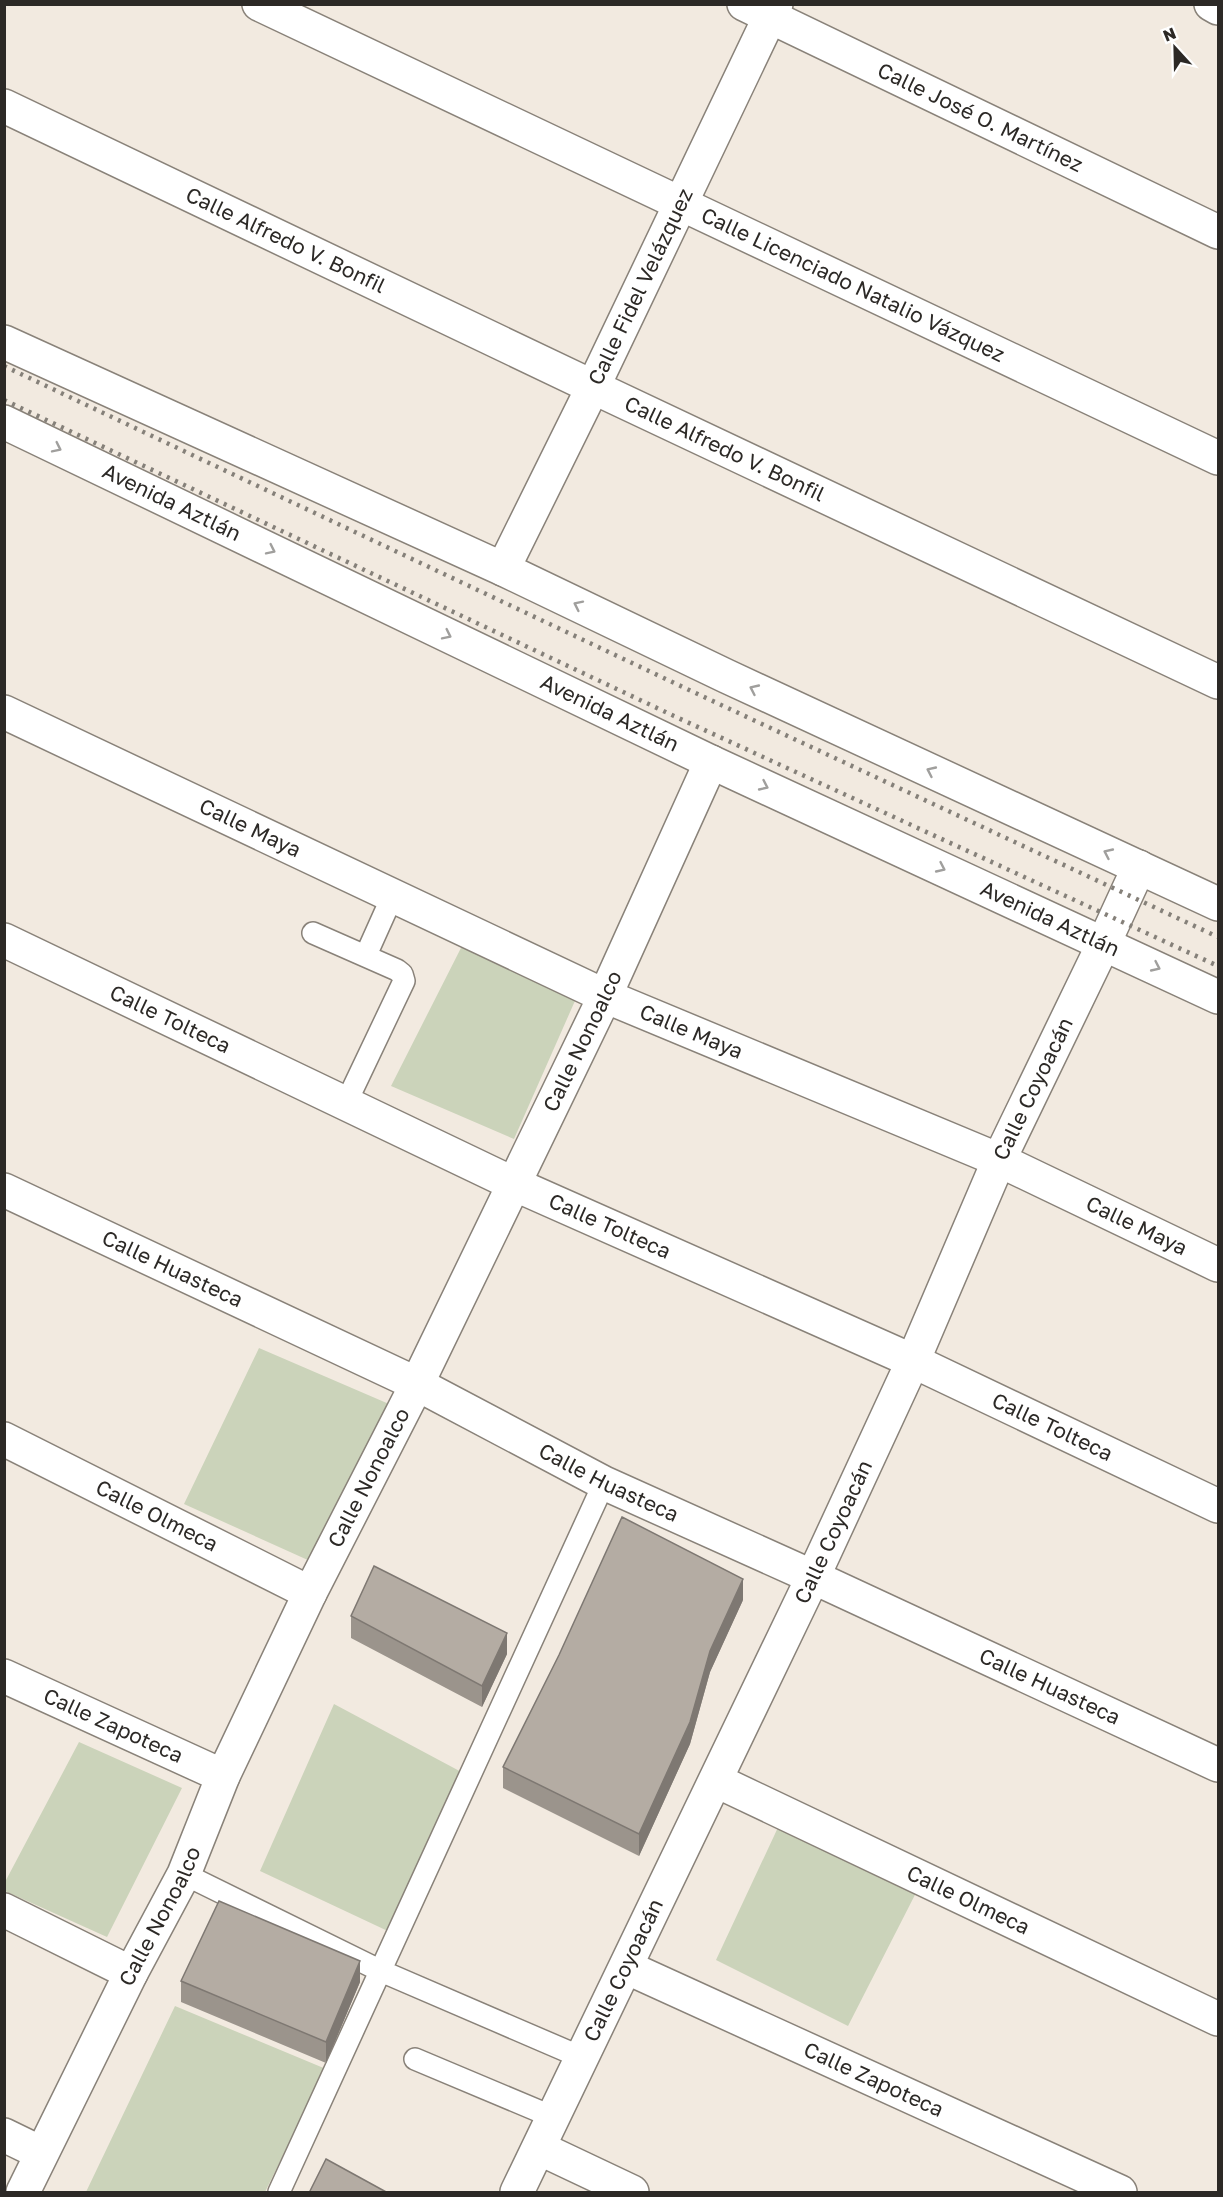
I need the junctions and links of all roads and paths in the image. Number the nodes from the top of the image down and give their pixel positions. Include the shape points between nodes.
1 (259, 4) edge
2 (1211, 4) edge
3 (1218, 8) edge
4 (763, 9) edge
5 (4, 106) edge
6 (681, 204) junction
7 (1218, 232) edge
8 (4, 342) edge
9 (593, 387) junction
10 (4, 422) edge
11 (1218, 458) edge
12 (503, 569) junction
13 (1218, 682) edge
14 (4, 712) edge
15 (711, 762) junction
16 (1139, 867) junction
17 (392, 897) junction
18 (1218, 904) edge
19 (313, 933) dead end
20 (4, 940) edge
21 (1104, 943) junction
22 (366, 955) junction
23 (605, 996) junction
24 (1218, 997) edge
25 (346, 1103) junction
26 (999, 1160) junction
27 (514, 1184) junction
28 (4, 1190) edge
29 (1218, 1265) edge
30 (914, 1360) junction
31 (417, 1384) junction
32 (4, 1439) edge
33 (604, 1483) junction
34 (1218, 1506) edge
35 (813, 1577) junction
36 (310, 1593) junction
37 (4, 1676) edge
38 (1218, 1765) edge
39 (223, 1776) junction
40 (717, 1781) junction
41 (184, 1874) junction
42 (4, 1911) edge
43 (626, 1967) junction
44 (381, 1971) junction
45 (131, 1973) junction
46 (1218, 2019) edge
47 (583, 2058) junction
48 (415, 2059) dead end
49 (553, 2117) junction
50 (4, 2136) edge
51 (539, 2148) junction
52 (41, 2153) junction
53 (23, 2193) edge
54 (279, 2193) edge
55 (517, 2193) edge
56 (632, 2193) edge
57 (1120, 2193) edge

1 - 6 street, Calle Licenciado Natalio Vázquez
2 - 3 street
4 - 6 street, Calle Fidel Velázquez
4 - 7 street, Calle José O. Martínez
5 - 9 street, Calle Alfredo V. Bonfil
6 - 9 street, Calle Fidel Velázquez
6 - 11 street, Calle Licenciado Natalio Vázquez
8 - 12 street
9 - 12 street, Calle Fidel Velázquez
9 - 13 street, Calle Alfredo V. Bonfil
10 -> 15 street, Avenida Aztlán
16 -> 12 street
14 - 17 street, Calle Maya
15 -> 21 street, Avenida Aztlán
15 - 23 street, Calle Nonoalco
16 - 18 street
16 - 21 street, Calle Coyoacán
17 - 22 lane
17 - 23 street, Calle Maya
19 - 22 lane
20 - 25 street, Calle Tolteca
21 -> 24 street, Avenida Aztlán
21 - 26 street, Calle Coyoacán
22 - 25 lane via 397,970 404,981
23 - 26 street, Calle Maya
23 - 27 street, Calle Nonoalco
25 - 27 street, Calle Tolteca
26 - 29 street, Calle Maya
26 - 30 street, Calle Coyoacán
27 - 30 street, Calle Tolteca
27 - 31 street, Calle Nonoalco
28 - 31 street, Calle Huasteca
30 - 34 street, Calle Tolteca
30 - 35 street, Calle Coyoacán
31 - 33 street, Calle Huasteca
31 - 36 street, Calle Nonoalco
32 - 36 street, Calle Olmeca
33 - 35 street, Calle Huasteca
33 - 44 lane
35 - 38 street, Calle Huasteca
35 - 40 street, Calle Coyoacán
36 - 39 street, Calle Nonoalco
37 - 39 street, Calle Zapoteca
39 - 41 street, Calle Nonoalco
40 - 43 street, Calle Coyoacán
40 - 46 street, Calle Olmeca
41 - 44 lane
41 - 45 street, Calle Nonoalco
42 - 45 street
43 - 47 street, Calle Coyoacán
43 - 57 street, Calle Zapoteca
44 - 47 lane
44 - 54 lane
45 - 52 street, Calle Nonoalco
47 - 49 street, Calle Coyoacán
48 - 49 lane
49 - 51 street, Calle Coyoacán
50 - 52 street
51 - 55 street, Calle Coyoacán
51 - 56 street
52 - 53 street, Calle Nonoalco

